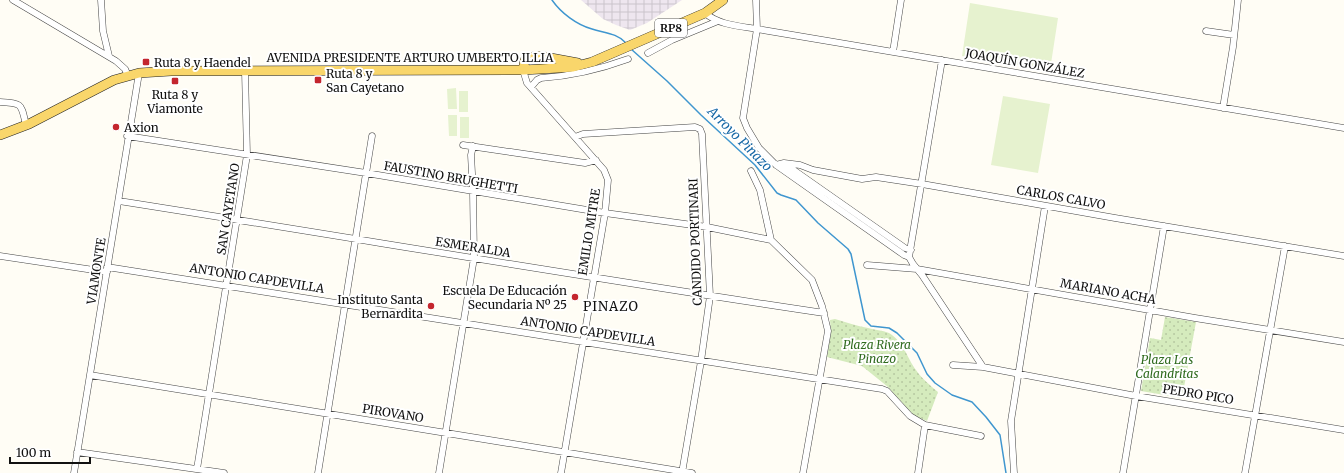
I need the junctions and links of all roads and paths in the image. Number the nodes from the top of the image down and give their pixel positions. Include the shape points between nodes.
1 (13, 0) edge
2 (101, 0) edge
3 (723, 0) edge
4 (756, 0) edge
5 (901, 0) edge
6 (1238, 0) edge
7 (705, 13) junction
8 (718, 21) junction
9 (757, 29) junction
10 (1206, 31) dead end
11 (1234, 35) junction
12 (893, 52) junction
13 (648, 53) dead end
14 (109, 56) junction
15 (628, 59) dead end
16 (942, 60) junction
17 (583, 64) junction
18 (523, 70) junction
19 (245, 71) junction
20 (139, 73) junction
21 (128, 76) junction
22 (531, 86) junction
23 (0, 102) edge
24 (1223, 108) junction
25 (26, 125) junction
26 (1344, 128) edge
27 (0, 135) edge
28 (127, 136) junction
29 (372, 136) dead end
30 (575, 137) junction
31 (463, 145) dead end
32 (473, 146) junction
33 (247, 155) junction
34 (596, 160) junction
35 (784, 163) junction
36 (776, 165) junction
37 (750, 171) dead end
38 (366, 174) junction
39 (922, 184) junction
40 (474, 192) junction
41 (118, 201) junction
42 (1046, 206) junction
43 (605, 213) junction
44 (237, 220) junction
45 (1164, 226) junction
46 (707, 227) junction
47 (355, 240) junction
48 (771, 240) junction
49 (1285, 246) junction
50 (911, 250) junction
51 (0, 256) edge
52 (1344, 256) edge
53 (910, 257) junction
54 (474, 258) junction
55 (867, 265) dead end
56 (107, 269) junction
57 (917, 269) junction
58 (594, 278) junction
59 (227, 284) junction
60 (1032, 289) junction
61 (710, 296) junction
62 (345, 303) junction
63 (1150, 310) junction
64 (824, 313) junction
65 (463, 322) junction
66 (1270, 330) junction
67 (582, 341) junction
68 (1344, 342) edge
69 (701, 360) junction
70 (953, 365) dead end
71 (983, 367) junction
72 (90, 375) junction
73 (1018, 375) junction
74 (820, 379) junction
75 (208, 393) junction
76 (1136, 396) junction
77 (328, 414) junction
78 (1255, 415) junction
79 (925, 425) junction
80 (1344, 430) edge
81 (445, 433) junction
82 (981, 436) dead end
83 (77, 452) junction
84 (564, 453) junction
85 (197, 469) junction
86 (682, 472) edge
87 (74, 473) edge
88 (224, 473) edge
89 (318, 473) edge
90 (439, 473) edge
91 (561, 473) edge
92 (692, 473) edge
93 (803, 473) edge
94 (918, 473) edge
95 (1014, 473) edge
96 (1123, 473) edge
97 (1246, 473) edge

1 - 14 street
2 - 14 street via 103,31
3 - 7 main road, AVENIDA PRESIDENTE ARTURO UMBERTO ILLIA / RP8
4 - 9 street
5 - 12 street
6 - 11 street
7 - 8 street, JOAQUÍN GONZÁLEZ
7 - 17 main road, AVENIDA PRESIDENTE ARTURO UMBERTO ILLIA / RP8
8 - 9 street, JOAQUÍN GONZÁLEZ
8 - 13 street
9 - 12 street, JOAQUÍN GONZÁLEZ
9 - 36 street via 743,118 759,148
10 - 11 street
11 - 24 street
12 - 16 street, JOAQUÍN GONZÁLEZ
14 - 21 street via 125,69
15 - 22 street via 571,76 541,78
16 - 24 street, JOAQUÍN GONZÁLEZ
16 - 39 street
17 - 18 main road, AVENIDA PRESIDENTE ARTURO UMBERTO ILLIA / RP8
17 - 18 main road via 534,56 525,60
18 - 19 main road, AVENIDA PRESIDENTE ARTURO UMBERTO ILLIA / RP8
18 - 22 street, EMILIO MITRE via 524,78
19 - 20 main road, AVENIDA PRESIDENTE ARTURO UMBERTO ILLIA / RP8
19 - 33 street, SAN CAYETANO
20 - 21 main road, AVENIDA PRESIDENTE ARTURO UMBERTO ILLIA / RP8
20 - 28 street, VIAMONTE
21 - 25 main road, AVENIDA PRESIDENTE ARTURO UMBERTO ILLIA / RP8 via 103,85
22 - 30 street, EMILIO MITRE
23 - 25 street via 19,105
24 - 26 street, JOAQUÍN GONZÁLEZ
25 - 27 main road, AVENIDA PRESIDENTE ARTURO UMBERTO ILLIA / RP8
28 - 33 street, FAUSTINO BRUGHETTI
28 - 41 street, VIAMONTE
29 - 38 street
30 - 34 street, EMILIO MITRE
30 - 46 street, CANDIDO PORTINARI via 583,134 637,130 695,127 700,129
31 - 32 street
32 - 34 street via 585,163
32 - 40 street via 471,155
33 - 38 street, FAUSTINO BRUGHETTI
33 - 44 street, SAN CAYETANO
34 - 43 street, EMILIO MITRE via 608,180
35 - 36 street, CARLOS CALVO
35 - 39 street, CARLOS CALVO via 862,179 876,177
35 - 50 street
36 - 53 street
37 - 48 street via 760,190
38 - 40 street, FAUSTINO BRUGHETTI
38 - 47 street
39 - 42 street, CARLOS CALVO
39 - 50 street
40 - 43 street, FAUSTINO BRUGHETTI
40 - 54 street
41 - 44 street, ESMERALDA
41 - 56 street, VIAMONTE
42 - 45 street, CARLOS CALVO
42 - 60 street
43 - 46 street, FAUSTINO BRUGHETTI
43 - 58 street, EMILIO MITRE
44 - 47 street, ESMERALDA
44 - 59 street, SAN CAYETANO
45 - 49 street, CARLOS CALVO
45 - 63 street
46 - 48 street, FAUSTINO BRUGHETTI
46 - 61 street, CANDIDO PORTINARI
47 - 54 street, ESMERALDA
47 - 62 street
48 - 64 street via 812,280
49 - 52 street, CARLOS CALVO
49 - 66 street
50 - 53 street
51 - 56 street, ANTONIO CAPDEVILLA
53 - 57 street
54 - 58 street, ESMERALDA
54 - 65 street
55 - 57 street, MARIANO ACHA
56 - 59 street, ANTONIO CAPDEVILLA
56 - 72 street, VIAMONTE
57 - 60 street, MARIANO ACHA
57 - 71 street
58 - 61 street, ESMERALDA
58 - 67 street, EMILIO MITRE
59 - 62 street, ANTONIO CAPDEVILLA
59 - 75 street, SAN CAYETANO
60 - 63 street, MARIANO ACHA
60 - 73 street
61 - 64 street, ESMERALDA
61 - 69 street, CANDIDO PORTINARI
62 - 65 street, ANTONIO CAPDEVILLA
62 - 77 street
63 - 66 street, MARIANO ACHA
63 - 76 street
64 - 74 street via 828,331
65 - 67 street, ANTONIO CAPDEVILLA
65 - 81 street
66 - 68 street, MARIANO ACHA
66 - 78 street
67 - 69 street, ANTONIO CAPDEVILLA
67 - 84 street, EMILIO MITRE
69 - 74 street, ANTONIO CAPDEVILLA
69 - 86 street, CANDIDO PORTINARI
70 - 71 street, PEDRO PICO
71 - 73 street, PEDRO PICO
72 - 75 street, PIROVANO
72 - 83 street, VIAMONTE
73 - 76 street, PEDRO PICO
73 - 95 street via 1012,421
74 - 79 street, ANTONIO CAPDEVILLA via 887,391 910,416
74 - 93 street
75 - 77 street, PIROVANO
75 - 85 street, SAN CAYETANO
76 - 78 street, PEDRO PICO
76 - 96 street
77 - 81 street, PIROVANO
77 - 89 street
78 - 80 street, PEDRO PICO
78 - 97 street
79 - 82 street, ANTONIO CAPDEVILLA
79 - 94 street
81 - 84 street, PIROVANO
81 - 90 street
83 - 85 street
83 - 87 street, VIAMONTE
84 - 86 street, PIROVANO
84 - 91 street, EMILIO MITRE
85 - 88 street
86 - 92 street, PIROVANO

